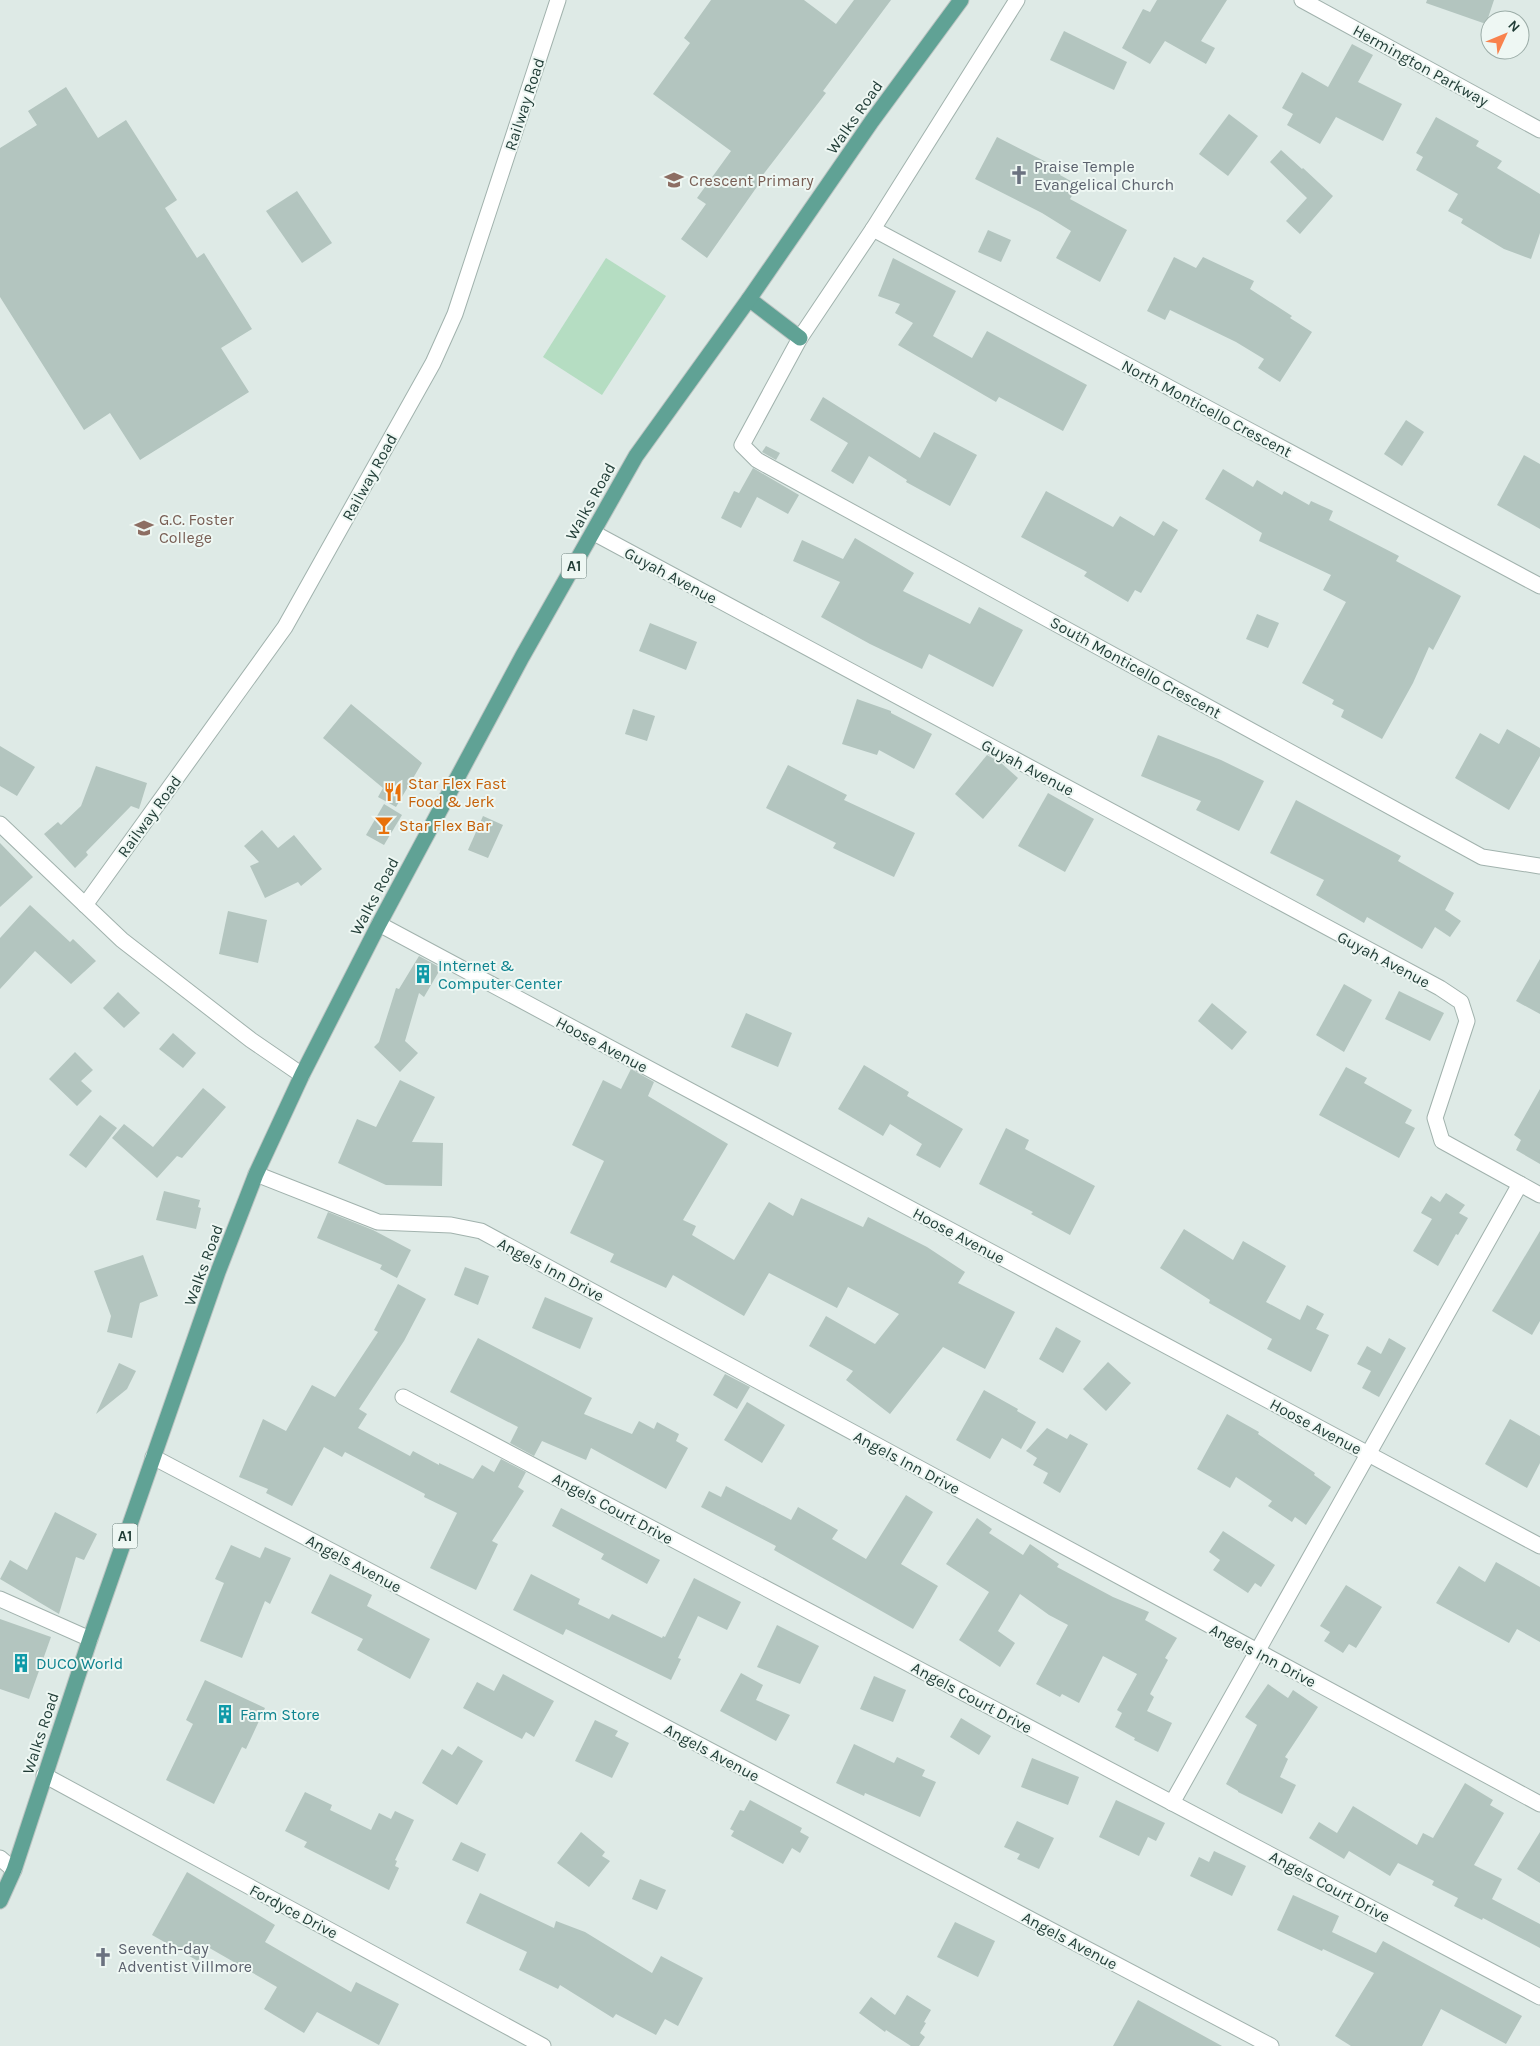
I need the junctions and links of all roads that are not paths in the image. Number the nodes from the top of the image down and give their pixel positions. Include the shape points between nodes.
1 (558, 0) edge
2 (961, 0) edge
3 (1017, 0) edge
4 (1302, 0) edge
5 (1540, 130) edge
6 (873, 229) junction
7 (748, 299) junction
8 (800, 338) junction
9 (594, 533) junction
10 (1540, 586) edge
11 (0, 824) edge
12 (1540, 866) edge
13 (85, 905) junction
14 (379, 924) junction
15 (302, 1075) junction
16 (256, 1174) junction
17 (1520, 1184) junction
18 (1540, 1195) edge
19 (403, 1397) dead end
20 (1368, 1454) junction
21 (153, 1457) junction
22 (1540, 1546) edge
23 (0, 1599) edge
24 (90, 1638) junction
25 (1256, 1652) junction
26 (44, 1775) junction
27 (1172, 1803) junction
28 (1540, 1804) edge
29 (0, 1858) edge
30 (14, 1870) junction
31 (0, 1901) edge
32 (1540, 1997) edge
33 (544, 2046) edge
34 (1271, 2046) edge

1 - 13 street, Railway Road via 454,314 433,363 285,627
2 - 7 main road, Walks Road / A1
3 - 6 street
4 - 5 street, Hermington Parkway
6 - 8 street
6 - 10 street, North Monticello Crescent
7 - 8 main road
7 - 9 main road, Walks Road / A1 via 636,456
8 - 12 street, South Monticello Crescent via 742,445 757,460 1482,857
9 - 14 main road, Walks Road / A1 via 551,604
9 - 17 street, Guyah Avenue via 1461,1002 1467,1021 1436,1118 1442,1141
11 - 13 street
13 - 15 street via 122,940 251,1040
14 - 15 main road, Walks Road / A1
14 - 20 street, Hoose Avenue
15 - 16 main road, Walks Road / A1
16 - 21 main road, Walks Road / A1
16 - 25 street, Angels Inn Drive via 378,1222 450,1225 481,1231
17 - 18 street
17 - 20 street
19 - 27 street, Angels Court Drive
20 - 22 street, Hoose Avenue
20 - 25 street
21 - 24 main road, Walks Road / A1
21 - 34 street, Angels Avenue
23 - 24 street
24 - 26 main road, Walks Road / A1
25 - 27 street
25 - 28 street, Angels Inn Drive
26 - 30 main road, Walks Road / A1
26 - 33 street, Fordyce Drive
27 - 32 street, Angels Court Drive
29 - 30 street
30 - 31 main road, Walks Road / A1

